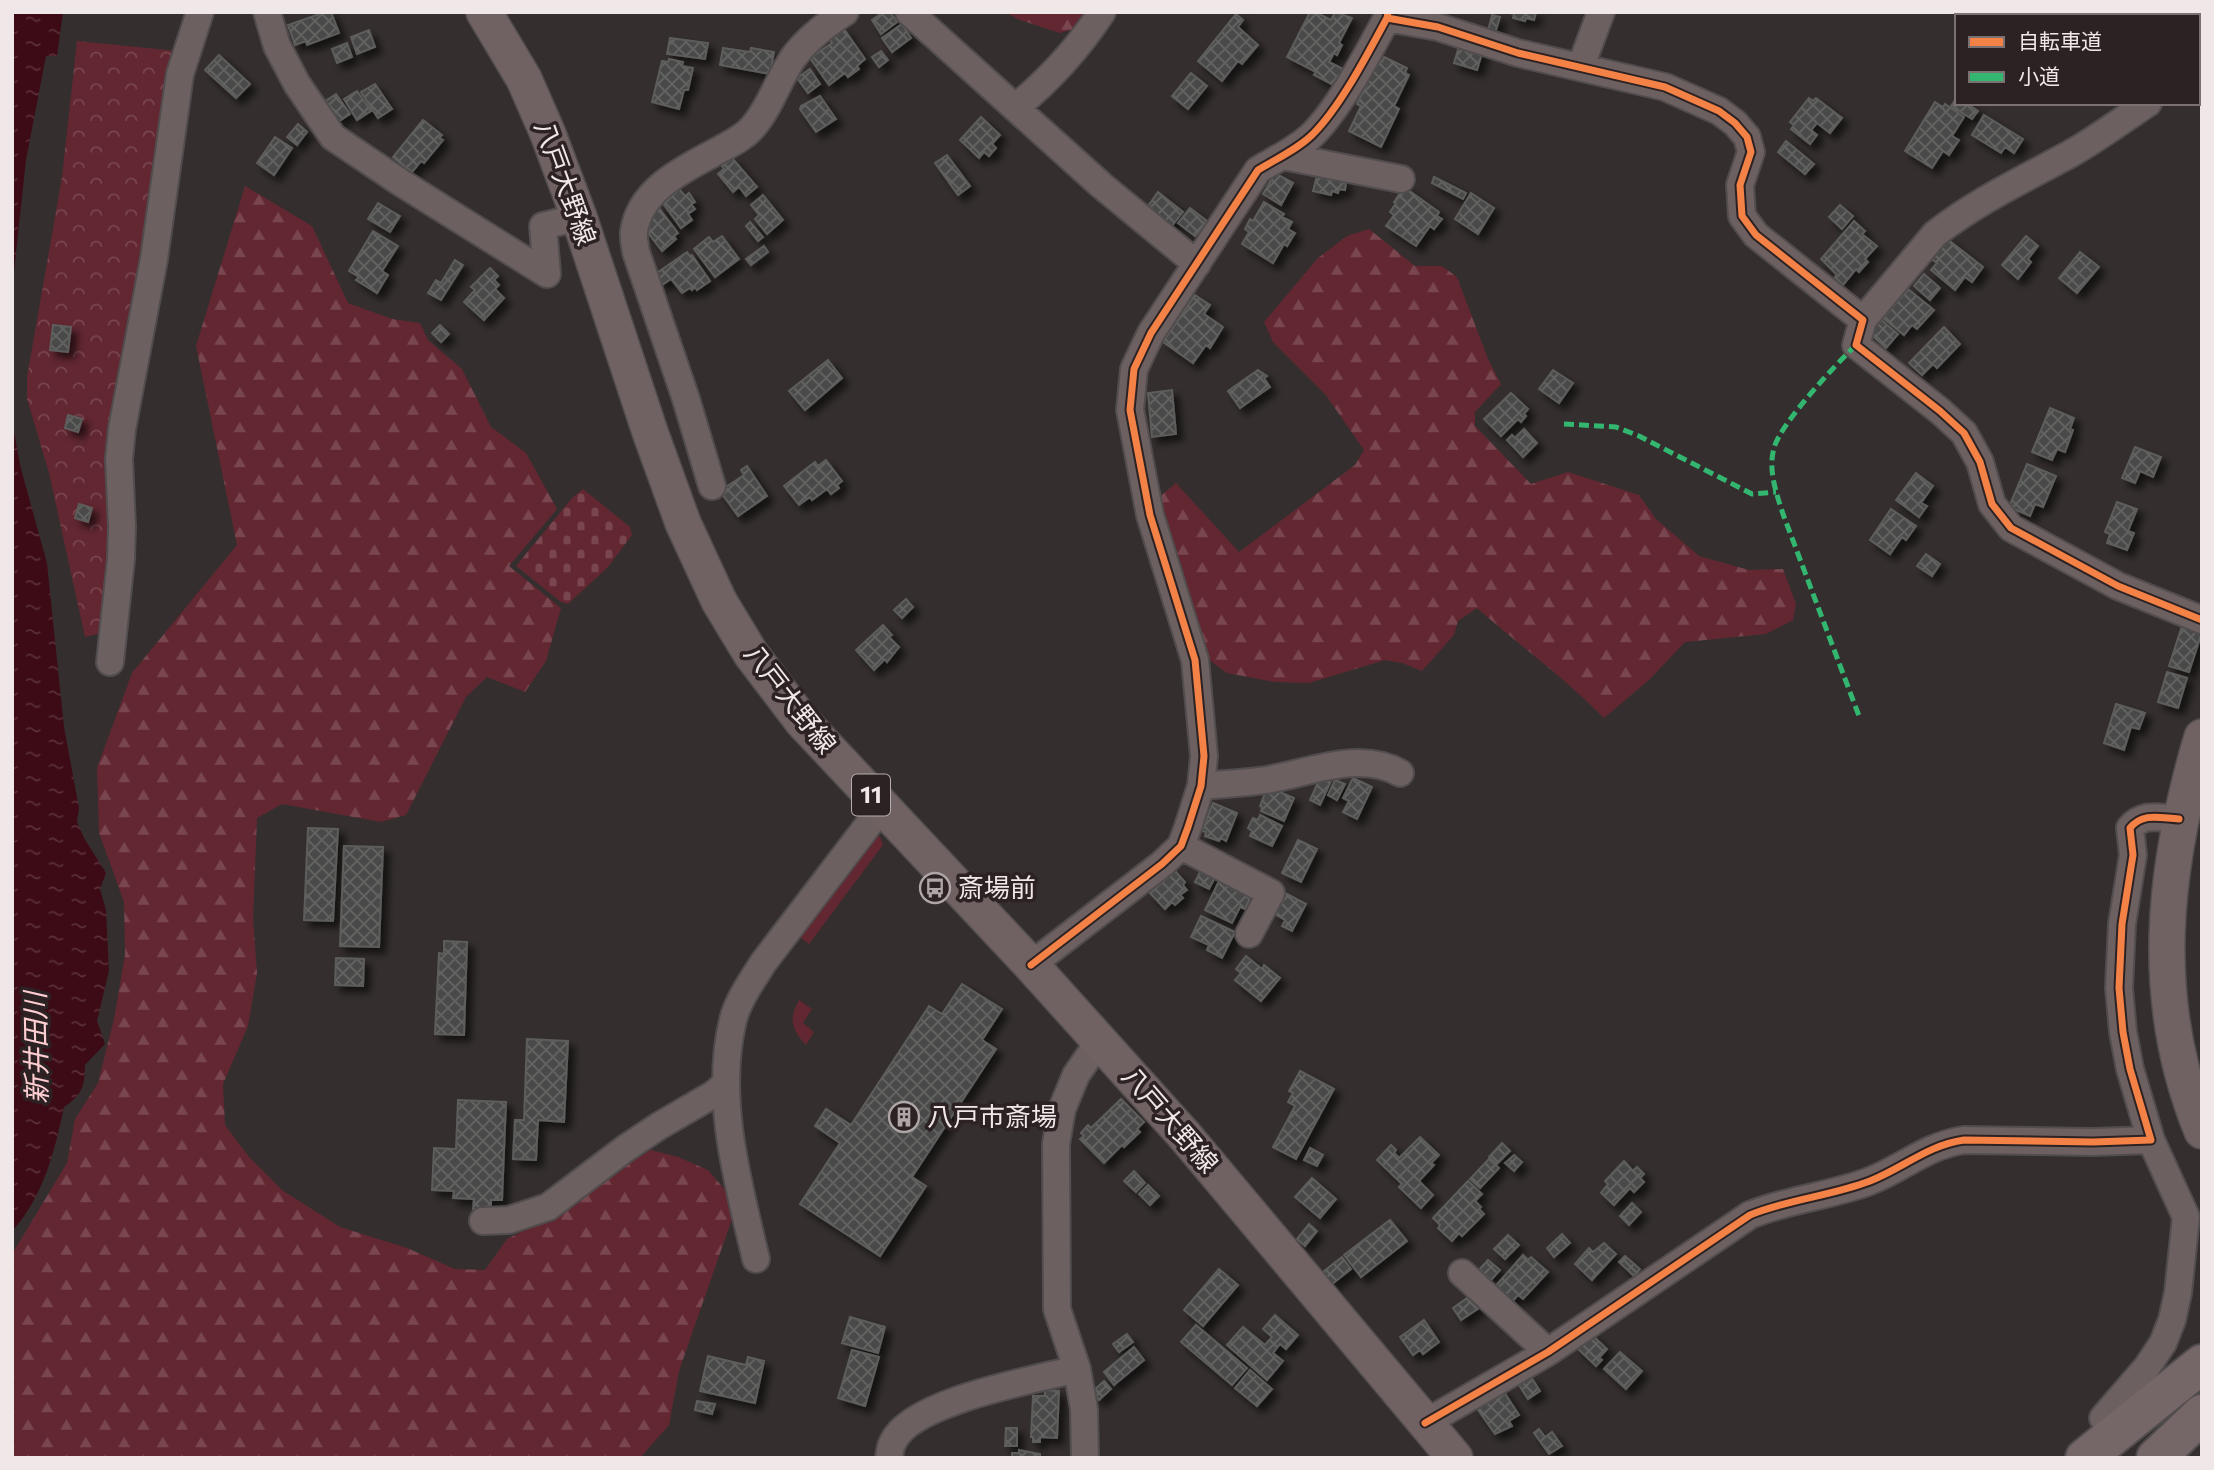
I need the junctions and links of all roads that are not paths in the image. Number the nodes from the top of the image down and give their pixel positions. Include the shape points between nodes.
1 (200, 12) edge
2 (267, 12) edge
3 (484, 12) edge
4 (845, 12) edge
5 (909, 12) edge
6 (1102, 12) edge
7 (1601, 12) edge
8 (1388, 15) edge
9 (1581, 66) junction
10 (2145, 105) edge
11 (1016, 107) junction
12 (1283, 156) junction
13 (1401, 179) dead end
14 (579, 216) junction
15 (1197, 264) junction
16 (1863, 320) junction
17 (712, 486) dead end
18 (2202, 620) edge
19 (110, 662) dead end
20 (2202, 737) edge
21 (1400, 773) dead end
22 (1201, 786) junction
23 (882, 807) junction
24 (2186, 826) edge
25 (1181, 846) junction
26 (1249, 934) dead end
27 (1031, 965) junction
28 (1100, 1040) junction
29 (725, 1084) junction
30 (2202, 1131) edge
31 (2151, 1140) junction
32 (483, 1221) dead end
33 (756, 1259) dead end
34 (1462, 1273) dead end
35 (1548, 1352) junction
36 (2202, 1364) edge
37 (1077, 1369) junction
38 (2202, 1413) edge
39 (2103, 1418) dead end
40 (1425, 1423) junction
41 (889, 1458) edge
42 (1085, 1458) edge
43 (1455, 1458) edge
44 (2085, 1458) edge
45 (2156, 1458) edge

1 - 19 street via 180,74 154,259 122,429 121,559
2 - 14 street via 277,46 297,84 333,137 400,182 547,274 543,226
3 - 14 main road, 八戸大野線 / 11 via 524,79
4 - 17 street via 809,39 752,127 659,188 640,213 634,231 636,252
5 - 11 street
6 - 11 street
7 - 9 street
8 - 9 street via 1518,53
8 - 12 street via 1320,125
9 - 16 street via 1664,87 1735,123 1747,137 1751,152 1740,185 1742,216 1756,235
10 - 16 street via 2073,153 1948,223
11 - 15 street
12 - 13 street
12 - 15 street via 1258,170
14 - 23 main road, 八戸大野線 / 11 via 678,510 719,601 751,654 802,721
15 - 22 street via 1151,333 1135,369 1130,410 1150,515 1195,660 1205,756
16 - 18 street via 1856,345 1964,433 1980,462 1992,504 2011,528 2118,586
20 - 24 main road
21 - 22 street via 1386,765 1353,764 1267,780
22 - 25 street
23 - 27 main road, 八戸大野線 / 11
23 - 29 street via 762,963 746,991 733,1020
24 - 30 main road via 2167,914 2165,952 2168,1003 2179,1060
24 - 31 street via 2145,817 2130,828 2133,855 2122,924 2119,988 2130,1069
25 - 26 street via 1270,893
25 - 27 street
27 - 28 main road, 八戸大野線 / 11
28 - 37 street via 1076,1075 1062,1109 1056,1144 1058,1308
28 - 40 main road, 八戸大野線 / 11
29 - 32 street via 548,1207 509,1220
29 - 33 street via 736,1176
31 - 35 street via 1944,1143 1867,1182 1775,1205 1750,1216
31 - 39 street via 2186,1217 2178,1293 2163,1343
34 - 35 street
35 - 40 street
36 - 44 highway
37 - 41 street via 939,1406 901,1430 892,1442
37 - 42 street
38 - 45 highway
40 - 43 main road, 八戸大野線 / 11

